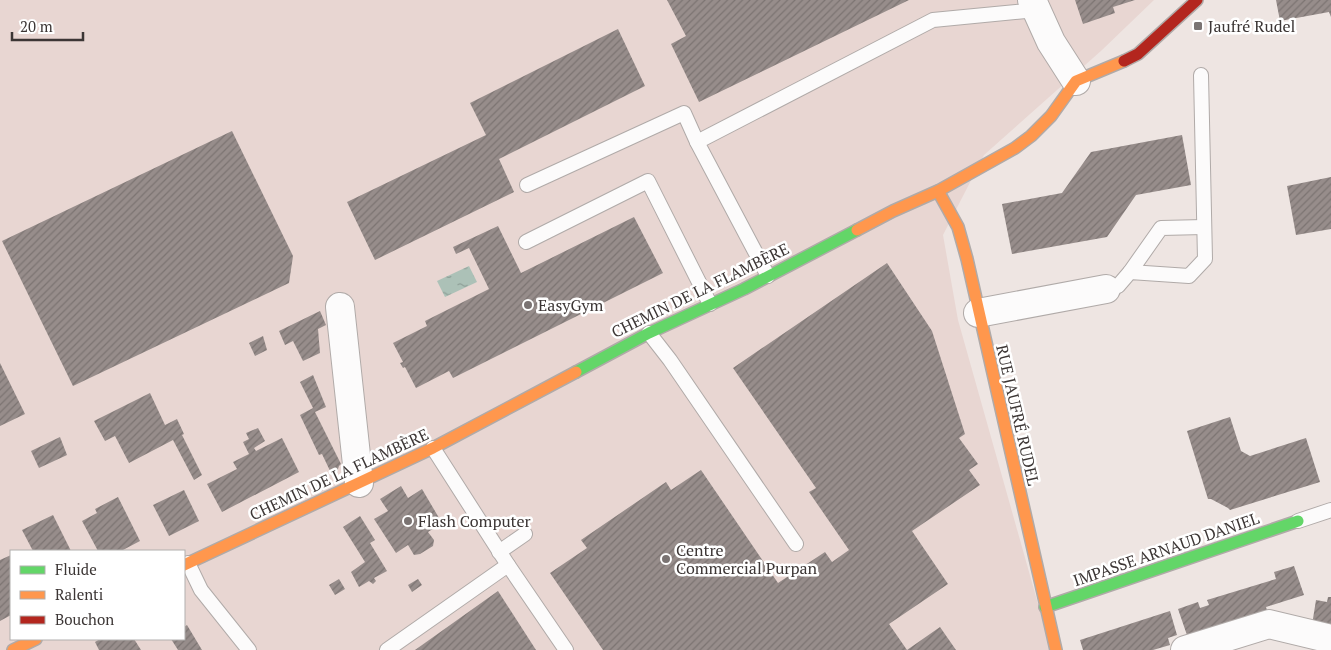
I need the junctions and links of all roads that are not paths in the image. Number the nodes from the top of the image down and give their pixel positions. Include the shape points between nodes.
1 (1197, 0) edge
2 (1034, 5) edge
3 (1202, 75) dead end
4 (1076, 80) junction
5 (697, 142) junction
6 (527, 185) dead end
7 (938, 191) junction
8 (1204, 226) junction
9 (526, 242) dead end
10 (1130, 272) junction
11 (768, 276) junction
12 (1106, 289) joint
13 (710, 304) junction
14 (340, 307) dead end
15 (978, 313) junction
16 (649, 333) junction
17 (432, 448) junction
18 (358, 483) junction
19 (1331, 510) edge
20 (1298, 522) joint
21 (524, 534) dead end
22 (796, 544) dead end
23 (499, 552) junction
24 (186, 564) edge
25 (508, 565) junction
26 (1045, 607) junction
27 (1331, 639) edge
28 (34, 640) edge
29 (13, 650) edge
30 (249, 650) edge
31 (386, 650) edge
32 (566, 650) edge
33 (1056, 650) edge
34 (1186, 650) edge

1 - 4 street via 1138,54
2 - 4 street via 1051,42
2 - 5 lane via 932,20
3 - 8 lane
4 - 7 street, CHEMIN DE LA FLAMBÈRE via 1051,116 1031,136
5 - 6 lane via 684,113
5 - 11 lane
7 - 11 street, CHEMIN DE LA FLAMBÈRE
7 - 15 street, RUE JAUFRÉ RUDEL via 958,227
8 - 10 lane via 1161,228
8 - 10 lane via 1205,260 1189,276
9 - 13 lane via 648,181
10 - 12 lane via 1118,286
11 - 13 street, CHEMIN DE LA FLAMBÈRE
12 - 15 street
13 - 16 street, CHEMIN DE LA FLAMBÈRE
14 - 18 street
15 - 26 street, RUE JAUFRÉ RUDEL
16 - 17 street, CHEMIN DE LA FLAMBÈRE
16 - 22 lane
17 - 18 street, CHEMIN DE LA FLAMBÈRE
17 - 23 lane
18 - 24 street, CHEMIN DE LA FLAMBÈRE
19 - 20 lane
20 - 26 street, IMPASSE ARNAUD DANIEL
21 - 23 lane
23 - 25 lane
24 - 30 lane via 201,590
25 - 31 lane
25 - 32 lane
26 - 33 street, RUE JAUFRÉ RUDEL
27 - 34 street via 1269,624
28 - 29 street

